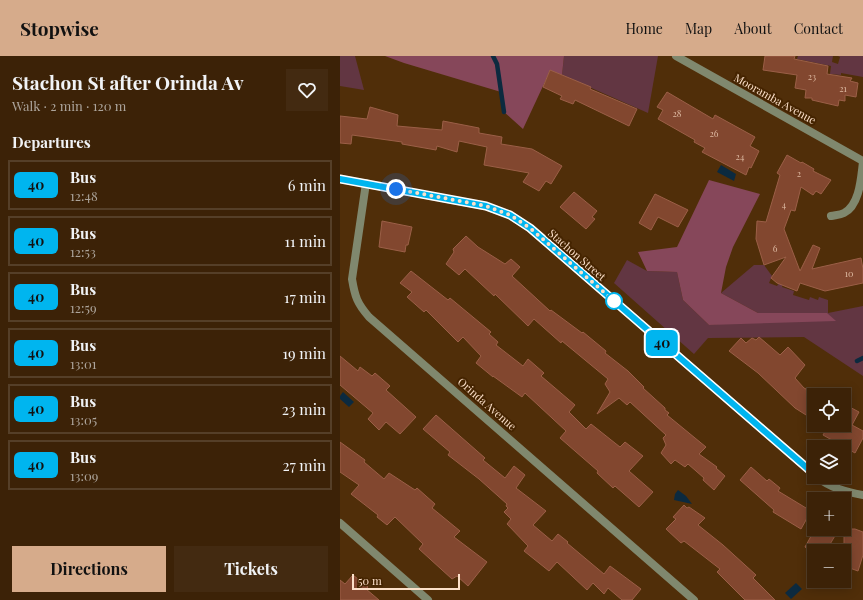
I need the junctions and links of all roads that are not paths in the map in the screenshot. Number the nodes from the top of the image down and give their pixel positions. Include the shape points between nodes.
1 (676, 56) edge
2 (863, 161) edge
3 (340, 179) edge
4 (366, 183) junction
5 (831, 216) dead end
6 (807, 468) edge
7 (826, 484) edge
8 (863, 496) edge
9 (340, 523) edge
10 (428, 600) edge
11 (694, 600) edge

1 - 2 street, Mooramba Avenue
2 - 5 street via 859,192 851,206 844,213
3 - 4 street, Stachon Street
4 - 6 street, Stachon Street via 486,206 510,215 530,228
4 - 11 street, Orinda Avenue via 352,279 359,304 369,316
7 - 8 street
9 - 10 street

